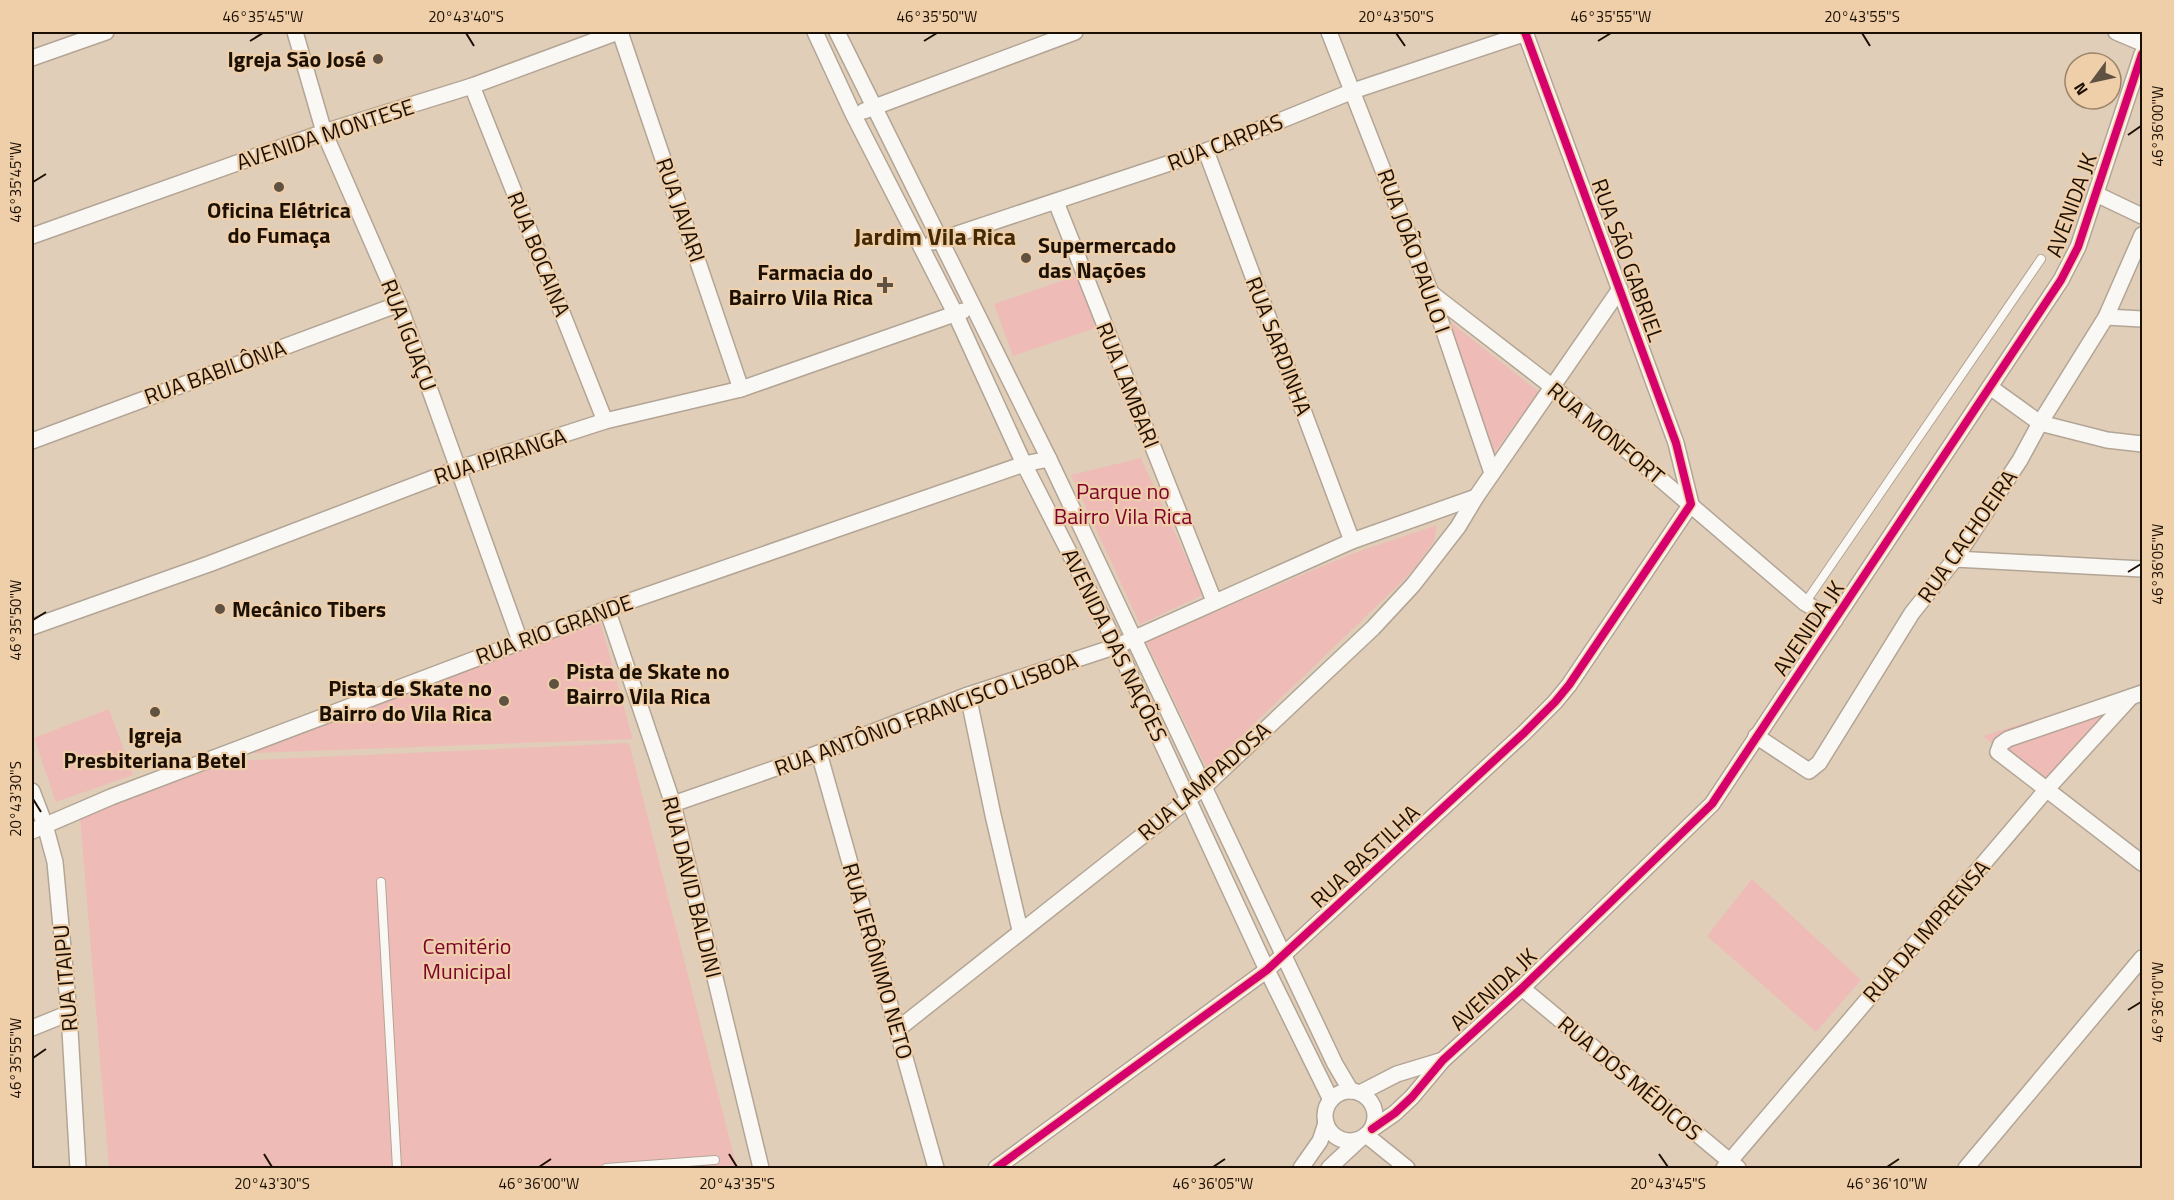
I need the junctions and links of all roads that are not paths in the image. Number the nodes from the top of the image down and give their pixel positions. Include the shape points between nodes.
1 (106, 32) edge
2 (295, 32) edge
3 (619, 32) edge
4 (815, 32) edge
5 (837, 32) edge
6 (1075, 32) edge
7 (1329, 32) edge
8 (1525, 32) edge
9 (2116, 32) edge
10 (2142, 43) edge
11 (2142, 54) edge
12 (32, 58) edge
13 (472, 86) junction
14 (1353, 91) junction
15 (874, 107) junction
16 (853, 114) junction
17 (324, 132) junction
18 (1206, 151) junction
19 (2096, 194) junction
20 (1056, 202) junction
21 (2142, 216) edge
22 (2142, 235) edge
23 (32, 236) edge
24 (941, 240) junction
25 (922, 246) junction
26 (2041, 259) dead end
27 (1620, 290) junction
28 (1431, 293) junction
29 (399, 304) junction
30 (975, 307) junction
31 (954, 313) junction
32 (2106, 317) junction
33 (2142, 319) edge
34 (1990, 387) junction
35 (1554, 388) junction
36 (741, 389) junction
37 (605, 421) junction
38 (2040, 423) junction
39 (32, 441) edge
40 (2142, 444) edge
41 (1049, 459) junction
42 (1024, 464) junction
43 (458, 469) junction
44 (1492, 473) junction
45 (1476, 497) junction
46 (1691, 504) junction
47 (1352, 541) junction
48 (1955, 559) junction
49 (2142, 569) edge
50 (1214, 601) junction
51 (1805, 603) junction
52 (607, 609) junction
53 (1835, 620) junction
54 (32, 627) edge
55 (1133, 638) junction
56 (520, 641) junction
57 (1117, 645) junction
58 (968, 695) junction
59 (2137, 695) edge
60 (1756, 736) junction
61 (819, 753) junction
62 (1204, 787) junction
63 (2048, 789) junction
64 (32, 791) edge
65 (1189, 799) junction
66 (673, 804) junction
67 (38, 828) edge
68 (2142, 863) edge
69 (381, 882) dead end
70 (1020, 930) junction
71 (1284, 955) junction
72 (2142, 958) edge
73 (1267, 970) junction
74 (1522, 988) junction
75 (69, 1013) junction
76 (32, 1028) edge
77 (898, 1029) junction
78 (1443, 1060) junction
79 (1356, 1092) junction
80 (1331, 1100) junction
81 (1326, 1123) junction
82 (1366, 1135) junction
83 (715, 1160) dead end
84 (1730, 1166) edge
85 (78, 1168) edge
86 (397, 1168) edge
87 (606, 1168) edge
88 (761, 1168) edge
89 (936, 1168) edge
90 (996, 1168) edge
91 (1301, 1168) edge
92 (1329, 1168) edge
93 (1407, 1168) edge
94 (1966, 1168) edge

1 - 12 street
2 - 17 street, RUA IGUAÇU
3 - 13 street, AVENIDA MONTESE
3 - 36 street, RUA JAVARI
4 - 16 street, AVENIDA DAS NAÇÕES
5 - 15 street, AVENIDA DAS NAÇÕES
6 - 15 street
7 - 14 street, RUA JOÃO PAULO I
8 - 14 street, RUA CARPAS
8 - 27 street, RUA SÃO GABRIEL
9 - 10 street
11 - 19 street, AVENIDA JK
13 - 17 street, AVENIDA MONTESE
13 - 37 street, RUA BOCAINA
14 - 18 street, RUA CARPAS
14 - 28 street, RUA JOÃO PAULO I
15 - 16 street
15 - 24 street, AVENIDA DAS NAÇÕES
16 - 25 street, AVENIDA DAS NAÇÕES
17 - 23 street, AVENIDA MONTESE
17 - 29 street, RUA IGUAÇU
18 - 20 street, RUA CARPAS
18 - 47 street, RUA SARDINHA
19 - 21 street
19 - 34 street, AVENIDA JK via 2078,248 2061,280
20 - 24 street, RUA CARPAS
20 - 50 street, RUA LAMBARI
22 - 32 street, RUA CACHOEIRA
24 - 25 street, RUA CARPAS
24 - 30 street, AVENIDA DAS NAÇÕES
25 - 31 street, AVENIDA DAS NAÇÕES
26 - 51 lane
27 - 35 street
27 - 46 street, RUA SÃO GABRIEL via 1676,443
28 - 35 street, RUA MONFORT
28 - 44 street, RUA JOÃO PAULO I
29 - 39 street, RUA BABILÔNIA
29 - 43 street, RUA IGUAÇU
30 - 31 street, RUA IPIRANGA
30 - 41 street, AVENIDA DAS NAÇÕES
31 - 36 street, RUA IPIRANGA
31 - 42 street, AVENIDA DAS NAÇÕES
32 - 33 street
32 - 38 street, RUA CACHOEIRA
34 - 38 street
34 - 53 street, AVENIDA JK
35 - 44 street
35 - 46 street, RUA MONFORT
36 - 37 street, RUA IPIRANGA
37 - 43 street, RUA IPIRANGA
38 - 40 street via 2107,440
38 - 48 street, RUA CACHOEIRA
41 - 42 street, RUA RIO GRANDE
41 - 55 street, AVENIDA DAS NAÇÕES
42 - 52 street, RUA RIO GRANDE
42 - 57 street, AVENIDA DAS NAÇÕES
43 - 54 street, RUA IPIRANGA
43 - 56 street, RUA IGUAÇU
44 - 45 street
45 - 47 street, RUA ANTÔNIO FRANCISCO LISBOA
45 - 62 street, RUA LAMPADOSA via 1458,527 1389,611
46 - 51 street, RUA MONFORT
46 - 71 street, RUA BASTILHA via 1555,702
47 - 50 street, RUA ANTÔNIO FRANCISCO LISBOA
48 - 49 street
48 - 60 street, RUA CACHOEIRA via 1912,613 1814,769 1803,769
50 - 55 street, RUA ANTÔNIO FRANCISCO LISBOA
51 - 53 street, RUA MONFORT
52 - 56 street, RUA RIO GRANDE
52 - 66 street, RUA DAVID BALDINI
53 - 60 street, AVENIDA JK
55 - 57 street, RUA ANTÔNIO FRANCISCO LISBOA
55 - 62 street, AVENIDA DAS NAÇÕES
56 - 67 street, RUA RIO GRANDE
57 - 58 street, RUA ANTÔNIO FRANCISCO LISBOA
57 - 65 street, AVENIDA DAS NAÇÕES
58 - 61 street, RUA ANTÔNIO FRANCISCO LISBOA
58 - 70 street
59 - 63 street, RUA DA IMPRENSA
59 - 63 street via 2001,744 1998,752
60 - 74 street, AVENIDA JK via 1712,804
61 - 66 street, RUA ANTÔNIO FRANCISCO LISBOA
61 - 77 street, RUA JERÔNIMO NETO
62 - 65 street, RUA LAMPADOSA
62 - 71 street, AVENIDA DAS NAÇÕES
63 - 68 street
63 - 84 street, RUA DA IMPRENSA
64 - 67 street, RUA ITAIPU
65 - 70 street, RUA LAMPADOSA
65 - 73 street, AVENIDA DAS NAÇÕES
66 - 88 street, RUA DAVID BALDINI
67 - 75 street, RUA ITAIPU via 55,862
69 - 86 lane
70 - 77 street, RUA LAMPADOSA
71 - 73 street, RUA BASTILHA
71 - 79 street, AVENIDA DAS NAÇÕES via 1335,1064
72 - 94 street
73 - 80 street, AVENIDA DAS NAÇÕES
73 - 90 street, RUA BASTILHA
74 - 78 street, AVENIDA JK
74 - 84 street, RUA DOS MÉDICOS
75 - 76 street
75 - 85 street, RUA ITAIPU
77 - 89 street, RUA JERÔNIMO NETO
78 - 79 street, AVENIDA JK
78 - 82 street, AVENIDA JK via 1412,1097
79 - 80 street via 1344,1091
79 - 82 street via 1373,1104 1375,1121
80 - 81 street
81 - 82 street via 1343,1140
81 - 91 street via 1320,1141
82 - 92 street, AVENIDA JK
82 - 93 street
83 - 87 lane

